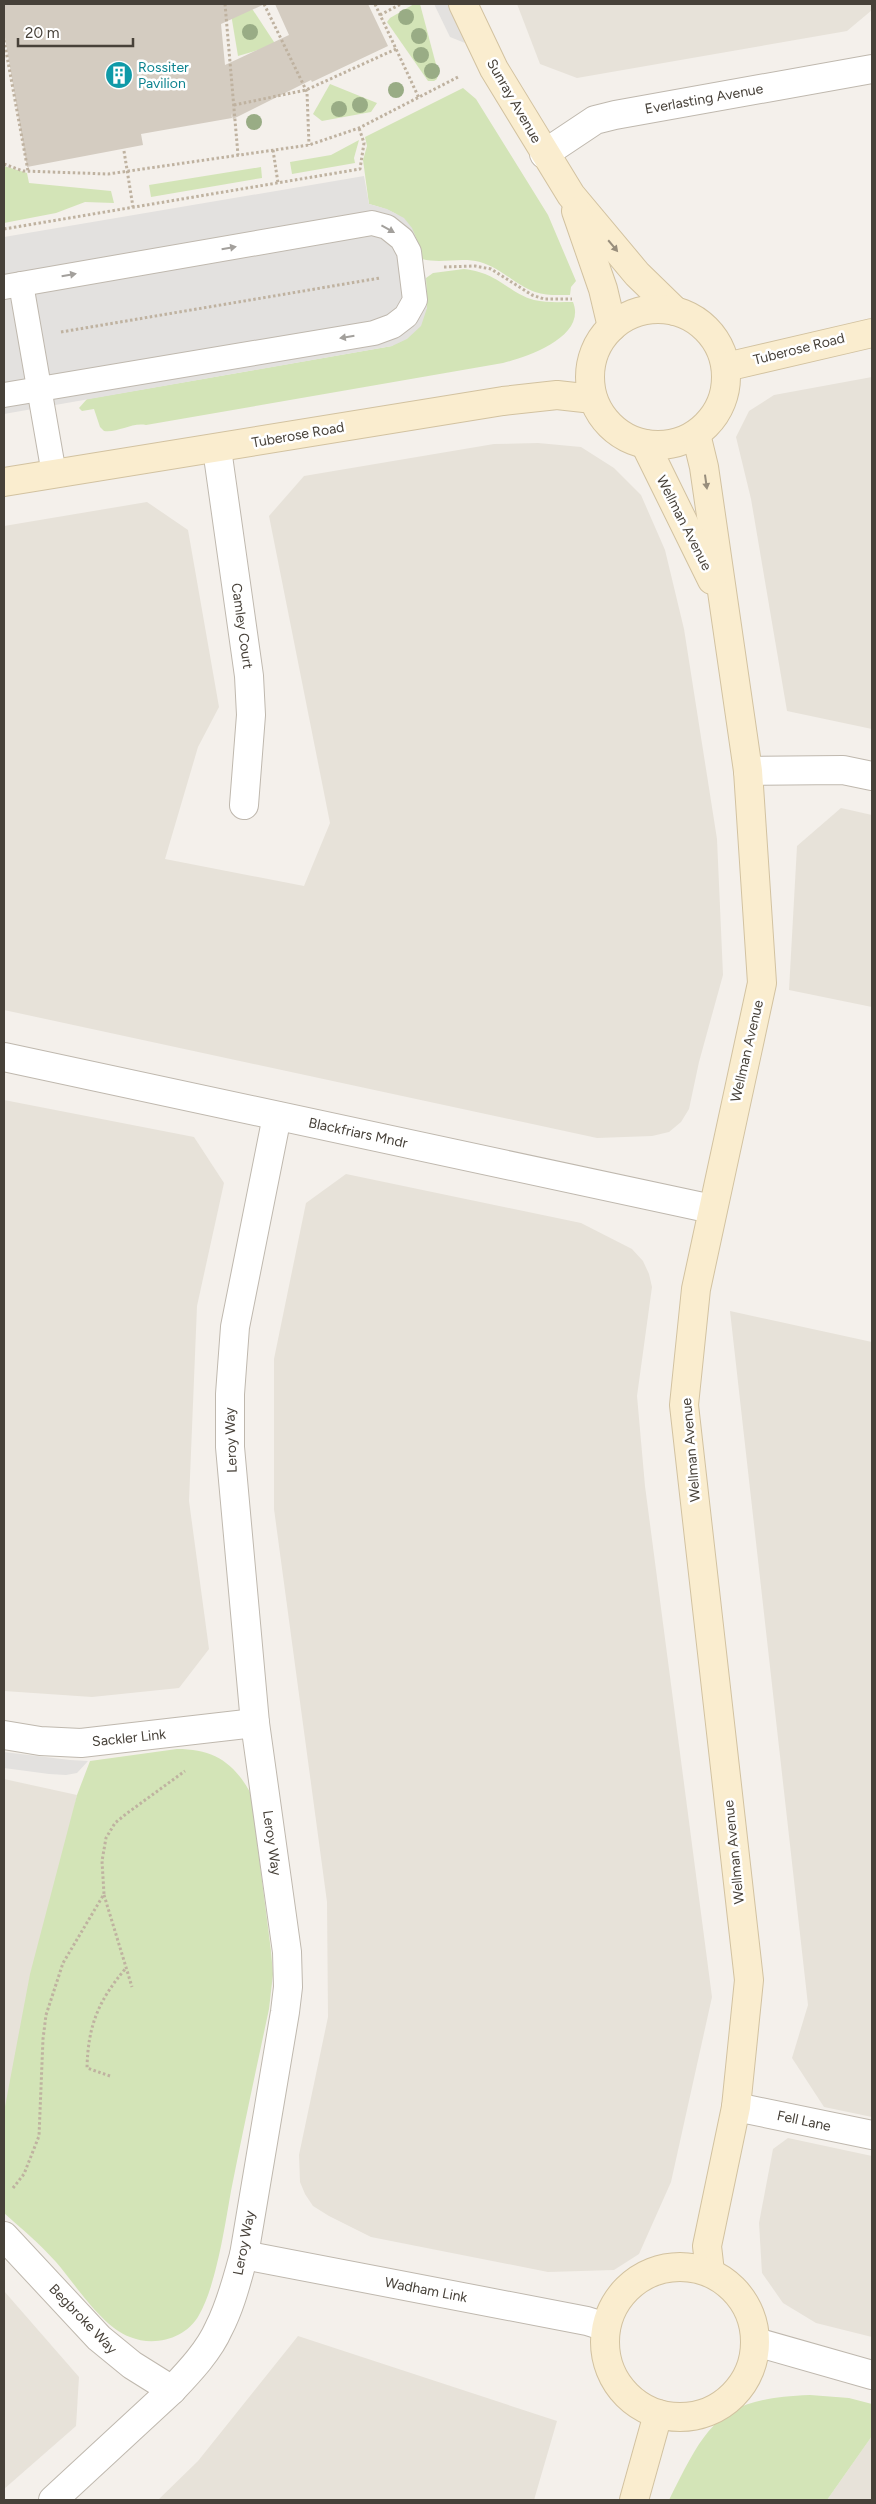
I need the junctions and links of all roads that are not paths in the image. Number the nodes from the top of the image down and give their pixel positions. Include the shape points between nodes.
1 (463, 4) edge
2 (872, 69) edge
3 (544, 154) junction
4 (571, 195) junction
5 (13, 285) edge
6 (675, 311) junction
7 (612, 327) junction
8 (872, 333) edge
9 (726, 367) junction
10 (40, 389) junction
11 (4, 395) edge
12 (593, 399) junction
13 (696, 434) junction
14 (645, 444) junction
15 (217, 449) junction
16 (54, 474) junction
17 (4, 482) edge
18 (723, 601) junction
19 (748, 771) junction
20 (872, 776) edge
21 (244, 804) dead end
22 (4, 1057) edge
23 (277, 1116) junction
24 (712, 1210) junction
25 (255, 1722) junction
26 (4, 1735) edge
27 (736, 2107) junction
28 (872, 2135) edge
29 (4, 2236) edge
30 (244, 2255) junction
31 (710, 2272) junction
32 (606, 2327) junction
33 (756, 2342) junction
34 (872, 2375) edge
35 (172, 2390) junction
36 (658, 2414) junction
37 (53, 2500) edge
38 (634, 2500) edge

1 - 3 street, Sunray Avenue via 494,69
2 - 3 street, Everlasting Avenue via 595,120
3 - 4 street, Sunray Avenue
4 -> 6 street, Sunray Avenue via 637,274
4 - 7 street, Sunray Avenue via 603,289
5 - 10 lane
5 -> 10 lane via 372,223 388,227 402,238 408,252 415,300 406,316 393,326 374,333
6 - 7 street via 653,308 631,314
6 - 9 street via 694,318 710,331 721,347
7 - 12 street via 599,342 592,360 589,379
8 - 9 street, Tuberose Road
9 - 13 street via 721,405 711,422
10 - 11 lane
10 - 16 lane
12 - 14 street via 613,429 628,439
12 - 15 street, Tuberose Road via 557,395 503,401
13 - 14 street via 680,442
13 -> 18 street, Wellman Avenue via 704,467
14 - 18 street, Wellman Avenue
15 - 16 street, Tuberose Road
15 - 21 street, Camley Court via 249,676 251,716
16 - 17 street, Tuberose Road
18 - 19 street, Wellman Avenue
19 - 20 street via 843,770
19 - 24 street, Wellman Avenue via 762,983
22 - 23 street, Blackfriars Mndr
23 - 24 street, Blackfriars Mndr
23 - 25 street, Leroy Way via 235,1327 230,1394 230,1447
24 - 27 street, Wellman Avenue via 696,1289 684,1406 749,1980
25 - 26 street, Sackler Link via 81,1743
25 - 30 street, Leroy Way via 287,1952 288,1987
27 - 28 street, Fell Lane
27 - 31 street, Wellman Avenue via 707,2246
29 - 35 street, Begbroke Way via 104,2343 132,2366
30 - 32 street, Wadham Link
30 - 35 street, Leroy Way via 219,2330
31 - 32 street via 688,2266 666,2268 645,2275 627,2288 614,2306
31 - 33 street via 728,2283 743,2300 753,2320
32 - 36 street via 606,2354 615,2380 627,2395
33 - 34 street
33 - 36 street via 748,2376 725,2402 704,2413 682,2418
35 - 37 street, Leroy Way
36 - 38 street

